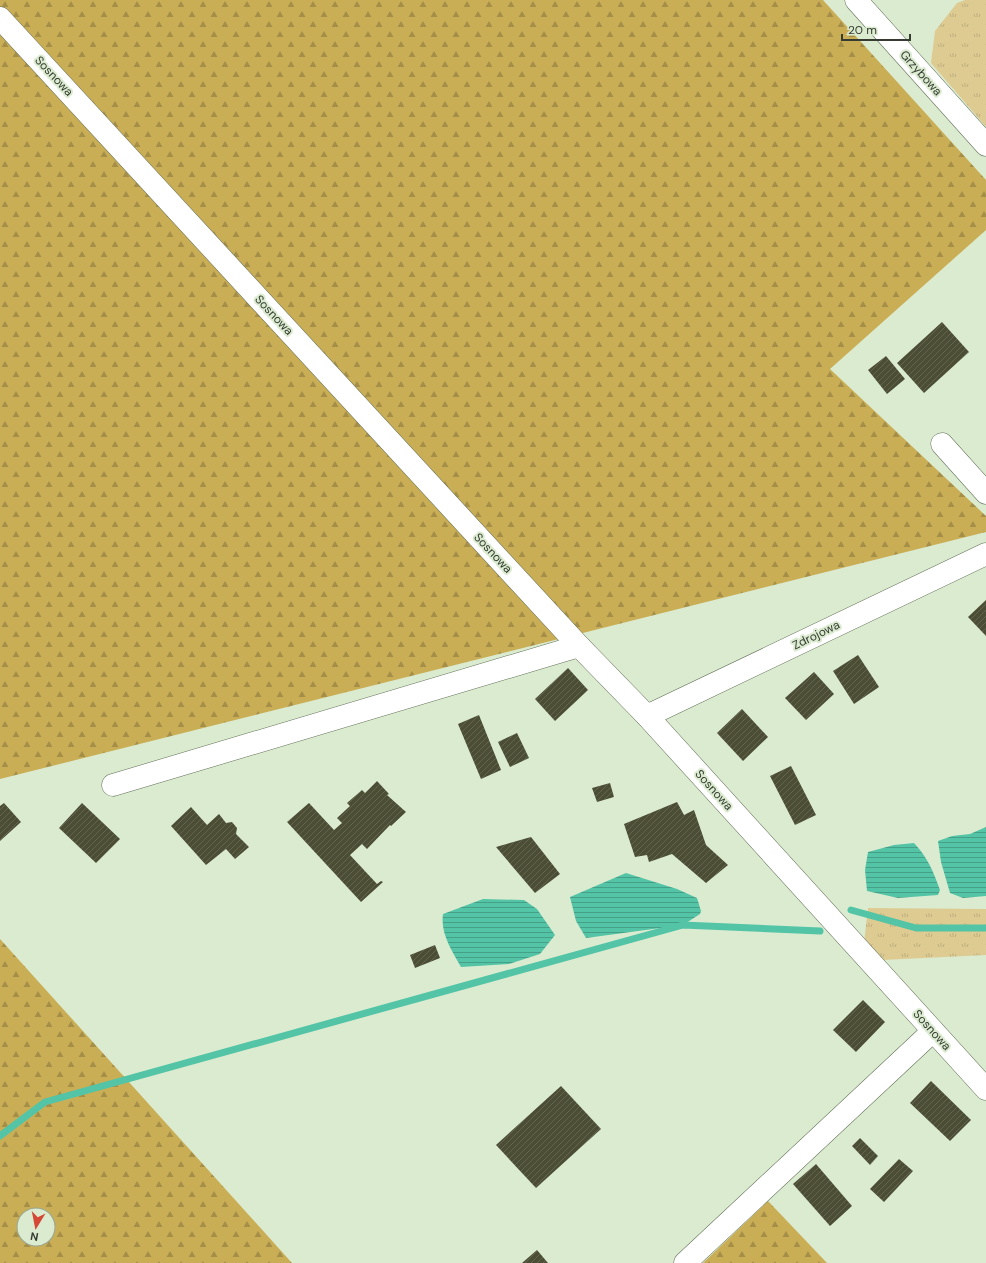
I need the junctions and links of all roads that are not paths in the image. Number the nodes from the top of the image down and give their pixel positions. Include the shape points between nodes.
1 (856, 0) edge
2 (0, 18) edge
3 (986, 145) edge
4 (942, 444) dead end
5 (986, 494) edge
6 (986, 554) edge
7 (579, 646) junction
8 (647, 716) junction
9 (113, 785) dead end
10 (932, 1031) junction
11 (986, 1089) edge
12 (685, 1263) edge

1 - 3 street, Grzybowa
2 - 7 street, Sosnowa
4 - 5 street
6 - 8 street, Zdrojowa
7 - 8 street, Sosnowa
7 - 9 street
8 - 10 street, Sosnowa
10 - 11 street, Sosnowa
10 - 12 street

